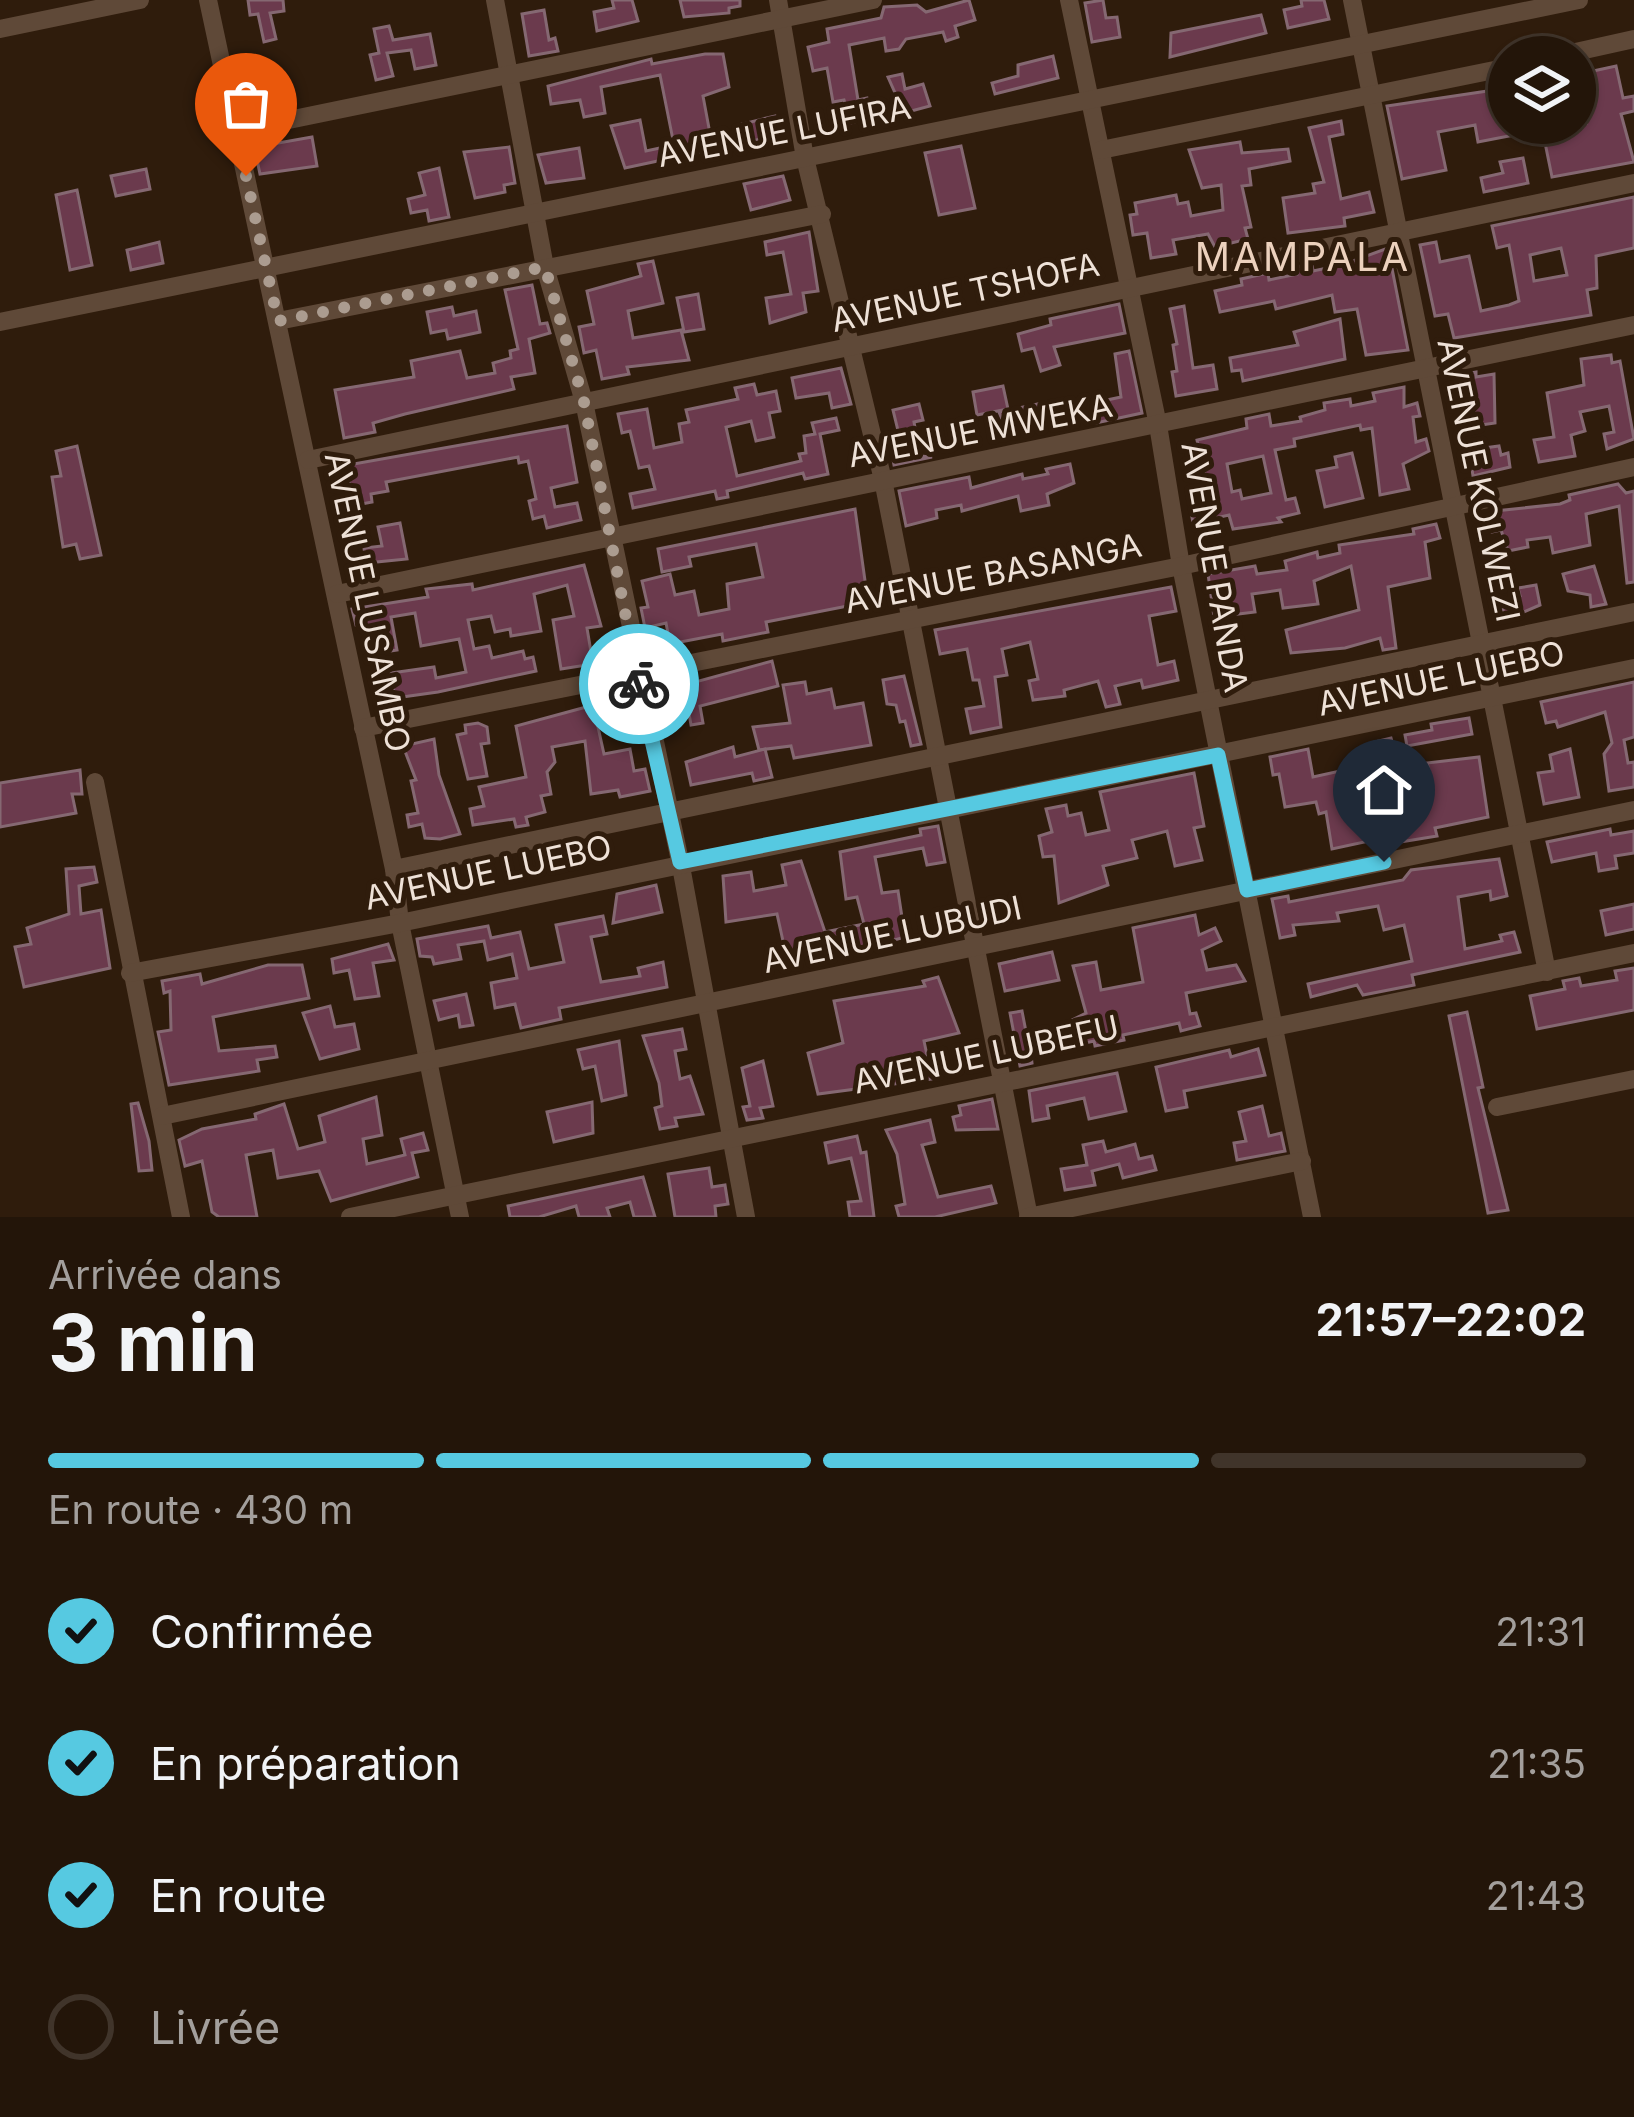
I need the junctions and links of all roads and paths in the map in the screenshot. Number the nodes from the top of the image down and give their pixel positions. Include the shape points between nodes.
1 (140, 0) edge
2 (208, 0) edge
3 (495, 0) edge
4 (873, 0) edge
5 (1069, 0) edge
6 (1352, 0) edge
7 (1579, 0) edge
8 (76, 6) edge
9 (779, 9) edge
10 (0, 29) edge
11 (1634, 39) edge
12 (1361, 46) junction
13 (1596, 47) edge
14 (1488, 72) edge
15 (511, 74) junction
16 (1370, 98) junction
17 (1091, 100) junction
18 (236, 130) junction
19 (1101, 150) junction
20 (805, 158) junction
21 (1634, 183) edge
22 (537, 211) junction
23 (823, 214) junction
24 (1396, 231) junction
25 (545, 267) junction
26 (266, 268) junction
27 (1130, 288) junction
28 (278, 321) junction
29 (0, 322) edge
30 (1634, 325) edge
31 (853, 346) junction
32 (1423, 368) junction
33 (584, 402) junction
34 (1158, 425) junction
35 (308, 460) junction
36 (1634, 466) edge
37 (883, 480) junction
38 (1454, 504) junction
39 (612, 537) junction
40 (1181, 566) junction
41 (337, 594) junction
42 (1634, 612) edge
43 (910, 620) junction
44 (1483, 642) junction
45 (1634, 668) edge
46 (638, 677) junction
47 (1496, 698) junction
48 (1209, 703) junction
49 (363, 728) junction
50 (940, 755) junction
51 (1218, 755) junction
52 (95, 782) dead end
53 (949, 808) junction
54 (1634, 810) edge
55 (669, 812) junction
56 (1521, 834) junction
57 (680, 862) junction
58 (394, 869) junction
59 (1247, 890) junction
60 (400, 923) junction
61 (975, 946) junction
62 (1634, 953) edge
63 (1547, 972) junction
64 (130, 973) junction
65 (707, 1003) junction
66 (1276, 1026) junction
67 (430, 1061) junction
68 (1001, 1079) junction
69 (1634, 1079) edge
70 (1497, 1107) dead end
71 (162, 1117) junction
72 (732, 1140) junction
73 (1302, 1161) junction
74 (456, 1196) junction
75 (181, 1217) edge
76 (350, 1217) edge
77 (460, 1217) edge
78 (746, 1217) edge
79 (1028, 1217) edge
80 (1312, 1217) edge

1 - 8 street
2 - 18 street, AVENUE LUSAMBO
3 - 15 street
4 - 9 street
5 - 17 street, AVENUE PANDA
6 - 12 street, AVENUE KOLWEZI
7 - 12 street, AVENUE LUFIRA
8 - 10 street
9 - 15 street
9 - 20 street
11 - 13 street
12 - 16 street, AVENUE KOLWEZI
12 - 17 street, AVENUE LUFIRA
14 - 16 street
15 - 18 street
15 - 22 street
16 - 19 street
16 - 24 street, AVENUE KOLWEZI
17 - 19 street, AVENUE PANDA
17 - 20 street, AVENUE LUFIRA
18 - 26 street, AVENUE LUSAMBO
19 - 27 street, AVENUE PANDA
20 - 22 street, AVENUE LUFIRA
20 - 23 street
21 - 24 street, AVENUE TSHOFA
22 - 25 street
22 - 26 street, AVENUE LUFIRA
23 - 25 street
23 - 31 street
24 - 27 street, AVENUE TSHOFA
24 - 32 street, AVENUE KOLWEZI
25 - 28 street
25 - 33 street
26 - 28 street, AVENUE LUSAMBO
26 - 29 street, AVENUE LUFIRA
27 - 31 street, AVENUE TSHOFA
27 - 34 street, AVENUE PANDA
28 - 35 street, AVENUE LUSAMBO
30 - 32 street, AVENUE MWEKA
31 - 33 street, AVENUE TSHOFA
31 - 37 street
32 - 34 street, AVENUE MWEKA
32 - 38 street, AVENUE KOLWEZI
33 - 35 street, AVENUE TSHOFA
33 - 39 street
34 - 37 street, AVENUE MWEKA
34 - 40 street, AVENUE PANDA
35 - 41 street, AVENUE LUSAMBO
36 - 38 street, AVENUE BASANGA
37 - 39 street, AVENUE MWEKA
37 - 43 street
38 - 40 street, AVENUE BASANGA
38 - 44 street, AVENUE KOLWEZI
39 - 41 street, AVENUE MWEKA
39 - 46 street
40 - 43 street, AVENUE BASANGA
40 - 48 street, AVENUE PANDA
41 - 49 street, AVENUE LUSAMBO
42 - 44 street, AVENUE LUEBO
43 - 46 street, AVENUE BASANGA
43 - 50 street
44 - 47 street, AVENUE KOLWEZI
44 - 48 street, AVENUE LUEBO
45 - 47 street, AVENUE LUEBO
46 - 49 street, AVENUE BASANGA
46 - 55 street
47 - 51 street, AVENUE LUEBO
47 - 56 street, AVENUE KOLWEZI
48 - 50 street, AVENUE LUEBO
48 - 51 street, AVENUE PANDA
49 - 58 street, AVENUE LUSAMBO
50 - 53 street
50 - 55 street, AVENUE LUEBO
51 - 53 street, AVENUE LUEBO
51 - 59 street, AVENUE PANDA
52 - 64 street
53 - 57 street, AVENUE LUEBO
53 - 61 street
54 - 56 street, AVENUE LUBUDI
55 - 57 street
55 - 58 street, AVENUE LUEBO
56 - 59 street, AVENUE LUBUDI
56 - 63 street, AVENUE KOLWEZI
57 - 60 street, AVENUE LUEBO
57 - 65 street
58 - 60 street, AVENUE LUSAMBO
59 - 61 street, AVENUE LUBUDI
59 - 66 street, AVENUE PANDA
60 - 64 street, AVENUE LUEBO
60 - 67 street, AVENUE LUSAMBO
61 - 65 street, AVENUE LUBUDI
61 - 68 street
62 - 63 street, AVENUE LUBEFU
63 - 66 street, AVENUE LUBEFU
64 - 71 street
65 - 67 street, AVENUE LUBUDI
65 - 72 street
66 - 68 street, AVENUE LUBEFU
66 - 73 street, AVENUE PANDA
67 - 71 street, AVENUE LUBUDI
67 - 74 street, AVENUE LUSAMBO
68 - 72 street, AVENUE LUBEFU
68 - 79 street
69 - 70 street
71 - 75 street
72 - 74 street, AVENUE LUBEFU
72 - 78 street
73 - 79 street
73 - 80 street, AVENUE PANDA
74 - 76 street, AVENUE LUBEFU
74 - 77 street, AVENUE LUSAMBO

